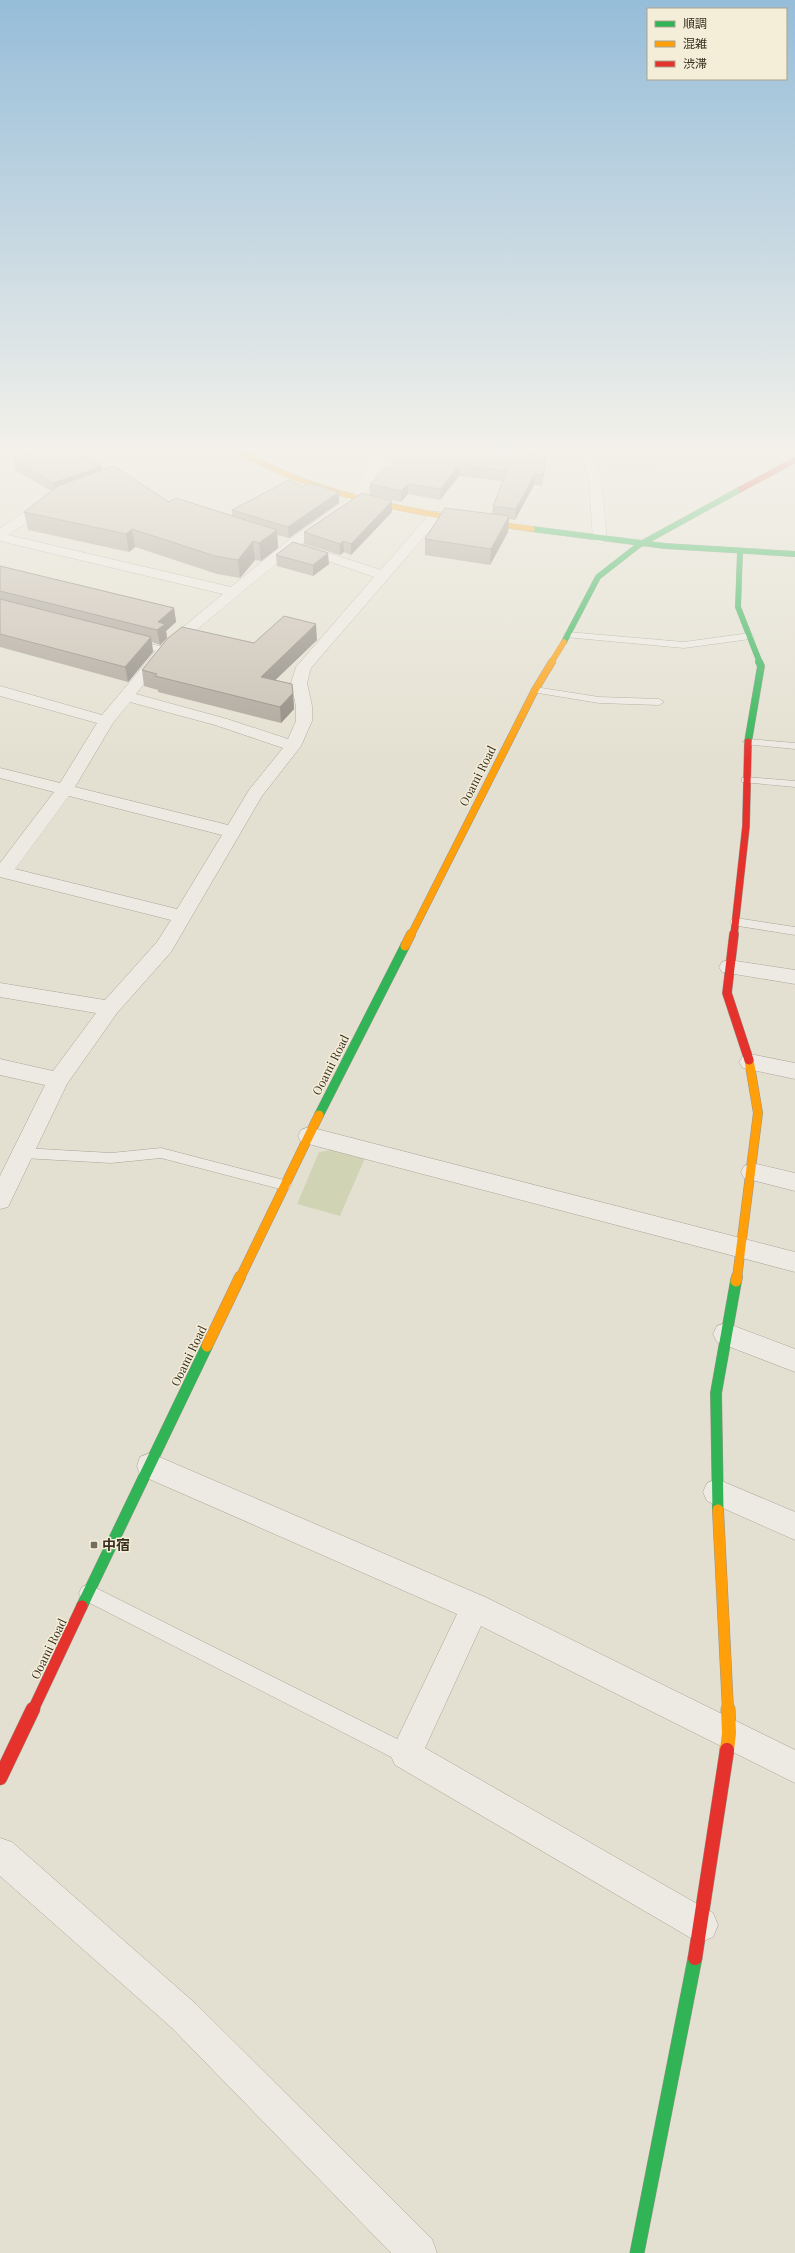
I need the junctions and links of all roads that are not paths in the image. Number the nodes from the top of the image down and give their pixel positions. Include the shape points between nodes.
1 (63, 551) edge
2 (284, 551) edge
3 (310, 551) edge
4 (404, 551) edge
5 (631, 551) edge
6 (728, 551) edge
7 (740, 552) junction
8 (795, 554) edge
9 (382, 575) junction
10 (234, 592) junction
11 (568, 635) junction
12 (750, 636) junction
13 (127, 640) edge
14 (164, 650) junction
15 (535, 690) junction
16 (0, 692) edge
17 (125, 696) junction
18 (659, 702) dead end
19 (106, 721) junction
20 (748, 742) junction
21 (293, 746) junction
22 (795, 746) edge
23 (0, 774) edge
24 (746, 780) junction
25 (795, 784) edge
26 (64, 790) junction
27 (233, 832) junction
28 (2, 872) edge
29 (182, 916) junction
30 (736, 922) junction
31 (795, 931) edge
32 (729, 967) junction
33 (795, 977) edge
34 (0, 990) edge
35 (110, 1008) junction
36 (750, 1062) junction
37 (0, 1067) edge
38 (795, 1071) edge
39 (58, 1080) junction
40 (309, 1136) junction
41 (23, 1153) junction
42 (752, 1172) junction
43 (795, 1182) edge
44 (284, 1185) junction
45 (0, 1200) edge
46 (742, 1248) junction
47 (795, 1262) edge
48 (726, 1334) junction
49 (795, 1361) edge
50 (150, 1466) junction
51 (717, 1492) junction
52 (795, 1526) edge
53 (88, 1593) junction
54 (475, 1607) junction
55 (729, 1733) junction
56 (406, 1754) junction
57 (795, 1767) edge
58 (0, 1778) edge
59 (0, 1854) edge
60 (702, 1925) junction
61 (418, 2253) edge
62 (637, 2253) edge

1 - 10 street
2 - 10 street
3 - 9 street
4 - 9 street
5 - 11 street, Ooami Road via 598,577
6 - 7 street
7 - 8 street
7 - 12 street via 738,607
9 - 21 street via 304,667 299,683 304,721
10 - 14 street
11 - 12 lane via 684,645
11 - 15 street, Ooami Road
12 - 20 street via 761,666
13 - 14 lane
14 - 17 street
15 - 18 lane via 599,700
15 - 40 street, Ooami Road
16 - 19 street
17 - 19 street
17 - 21 street via 221,722
19 - 26 street
20 - 22 lane
20 - 24 street
21 - 27 street via 255,794
23 - 26 street
24 - 25 lane
24 - 30 street via 746,826
26 - 27 street
26 - 28 street
27 - 29 street
28 - 29 street
29 - 35 street via 164,947
30 - 31 lane
30 - 32 street
32 - 33 street
32 - 36 street via 727,993
34 - 35 street
35 - 39 street
36 - 38 street
36 - 42 street via 758,1113
37 - 39 street
39 - 41 street
40 - 44 street, Ooami Road
40 - 46 street
41 - 44 lane via 111,1158 161,1153
41 - 45 street
42 - 43 street
42 - 46 street
44 - 50 street, Ooami Road
46 - 47 street
46 - 48 street
48 - 49 street
48 - 51 street via 716,1393
50 - 53 street, Ooami Road
50 - 54 street
51 - 52 street
51 - 55 street
53 - 56 lane
53 - 58 street, Ooami Road
54 - 55 street
54 - 56 street
55 - 57 street
55 - 60 street
56 - 60 street
59 - 61 street via 184,2016
60 - 62 street

